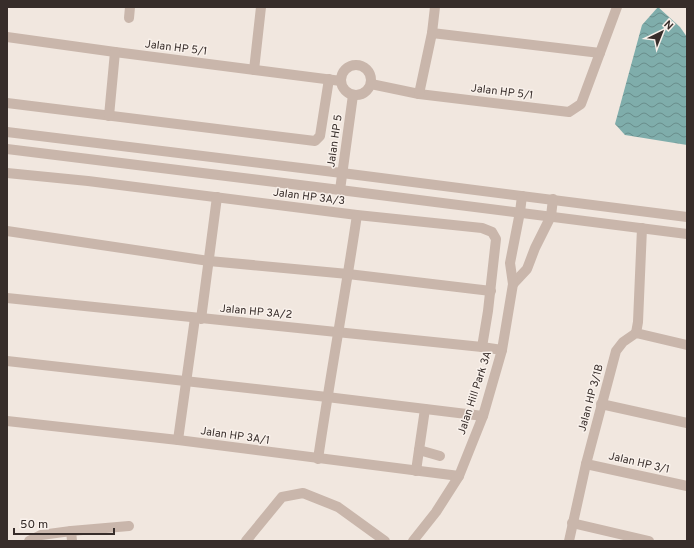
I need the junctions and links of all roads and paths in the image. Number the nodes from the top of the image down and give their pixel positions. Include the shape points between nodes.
1 (130, 7) edge
2 (261, 7) edge
3 (434, 7) edge
4 (617, 7) edge
5 (129, 18) dead end
6 (432, 33) junction
7 (7, 37) edge
8 (115, 52) junction
9 (600, 53) junction
10 (254, 70) junction
11 (329, 79) junction
12 (341, 81) junction
13 (371, 84) junction
14 (419, 94) junction
15 (353, 95) junction
16 (7, 103) edge
17 (109, 116) junction
18 (7, 132) edge
19 (7, 149) edge
20 (7, 173) edge
21 (342, 173) junction
22 (340, 190) junction
23 (522, 196) junction
24 (217, 197) junction
25 (553, 199) junction
26 (520, 212) junction
27 (357, 215) junction
28 (551, 216) junction
29 (687, 217) edge
30 (642, 228) junction
31 (7, 231) edge
32 (687, 234) edge
33 (209, 261) junction
34 (348, 274) junction
35 (513, 284) junction
36 (490, 291) junction
37 (7, 298) edge
38 (198, 318) junction
39 (339, 332) junction
40 (636, 333) junction
41 (687, 346) edge
42 (482, 347) junction
43 (502, 350) junction
44 (7, 361) edge
45 (186, 381) junction
46 (327, 397) junction
47 (601, 404) junction
48 (425, 409) junction
49 (483, 416) junction
50 (7, 421) edge
51 (687, 423) edge
52 (178, 440) junction
53 (419, 450) junction
54 (440, 456) dead end
55 (318, 459) junction
56 (586, 464) junction
57 (416, 471) junction
58 (459, 476) junction
59 (687, 486) edge
60 (572, 523) junction
61 (129, 526) dead end
62 (71, 536) edge
63 (29, 541) edge
64 (246, 541) edge
65 (385, 541) edge
66 (414, 541) edge
67 (569, 541) edge
68 (649, 541) edge

1 - 5 street
2 - 10 street
3 - 6 street
4 - 9 street
6 - 9 street
6 - 14 street
7 - 8 street, Jalan HP 5/1
8 - 10 street, Jalan HP 5/1
8 - 17 street
9 - 14 street, Jalan HP 5/1 via 581,104 569,112
10 - 11 street, Jalan HP 5/1
11 - 12 street, Jalan HP 5/1
11 - 17 street via 320,136 315,141
12 - 13 street via 344,70 357,65 369,72
12 - 15 street via 346,92
13 - 14 street, Jalan HP 5/1
13 - 15 street via 364,93
15 - 21 street, Jalan HP 5
16 - 17 street
18 - 21 street
19 - 22 street
20 - 24 street, Jalan HP 3A/3
21 - 22 street, Jalan HP 5
21 - 23 street
22 - 26 street
23 - 25 street
23 - 26 street, Jalan Hill Park 3A
24 - 27 street, Jalan HP 3A/3
24 - 33 street
25 - 28 street
25 - 29 street
26 - 28 street
26 - 35 street, Jalan Hill Park 3A via 510,263
27 - 34 street
27 - 36 street, Jalan HP 3A/3 via 482,228 492,232 496,239
28 - 30 street
28 - 35 street via 527,269
30 - 32 street
30 - 40 street
31 - 33 street
33 - 34 street
33 - 38 street
34 - 36 street
34 - 39 street
35 - 43 street, Jalan Hill Park 3A
36 - 42 street, Jalan HP 3A/3
37 - 38 street, Jalan HP 3A/2
38 - 39 street, Jalan HP 3A/2
38 - 45 street
39 - 42 street, Jalan HP 3A/2
39 - 46 street
40 - 41 street
40 - 47 street, Jalan HP 3/1B via 623,342 616,351
42 - 43 street, Jalan HP 3A/2
43 - 49 street, Jalan Hill Park 3A
44 - 45 street
45 - 46 street
45 - 52 street
46 - 48 street
46 - 55 street
47 - 51 street
47 - 56 street, Jalan HP 3/1B
48 - 49 street
48 - 53 street
49 - 58 street, Jalan Hill Park 3A
50 - 52 street, Jalan HP 3A/1
52 - 55 street, Jalan HP 3A/1
53 - 54 street
53 - 57 street
55 - 57 street, Jalan HP 3A/1
56 - 59 street, Jalan HP 3/1
56 - 60 street, Jalan HP 3/1B
57 - 58 street, Jalan HP 3A/1
58 - 66 street, Jalan Hill Park 3A
60 - 67 street, Jalan HP 3/1B
60 - 68 street
61 - 62 street
62 - 63 street via 41,535
64 - 65 street via 282,497 303,494 338,507

